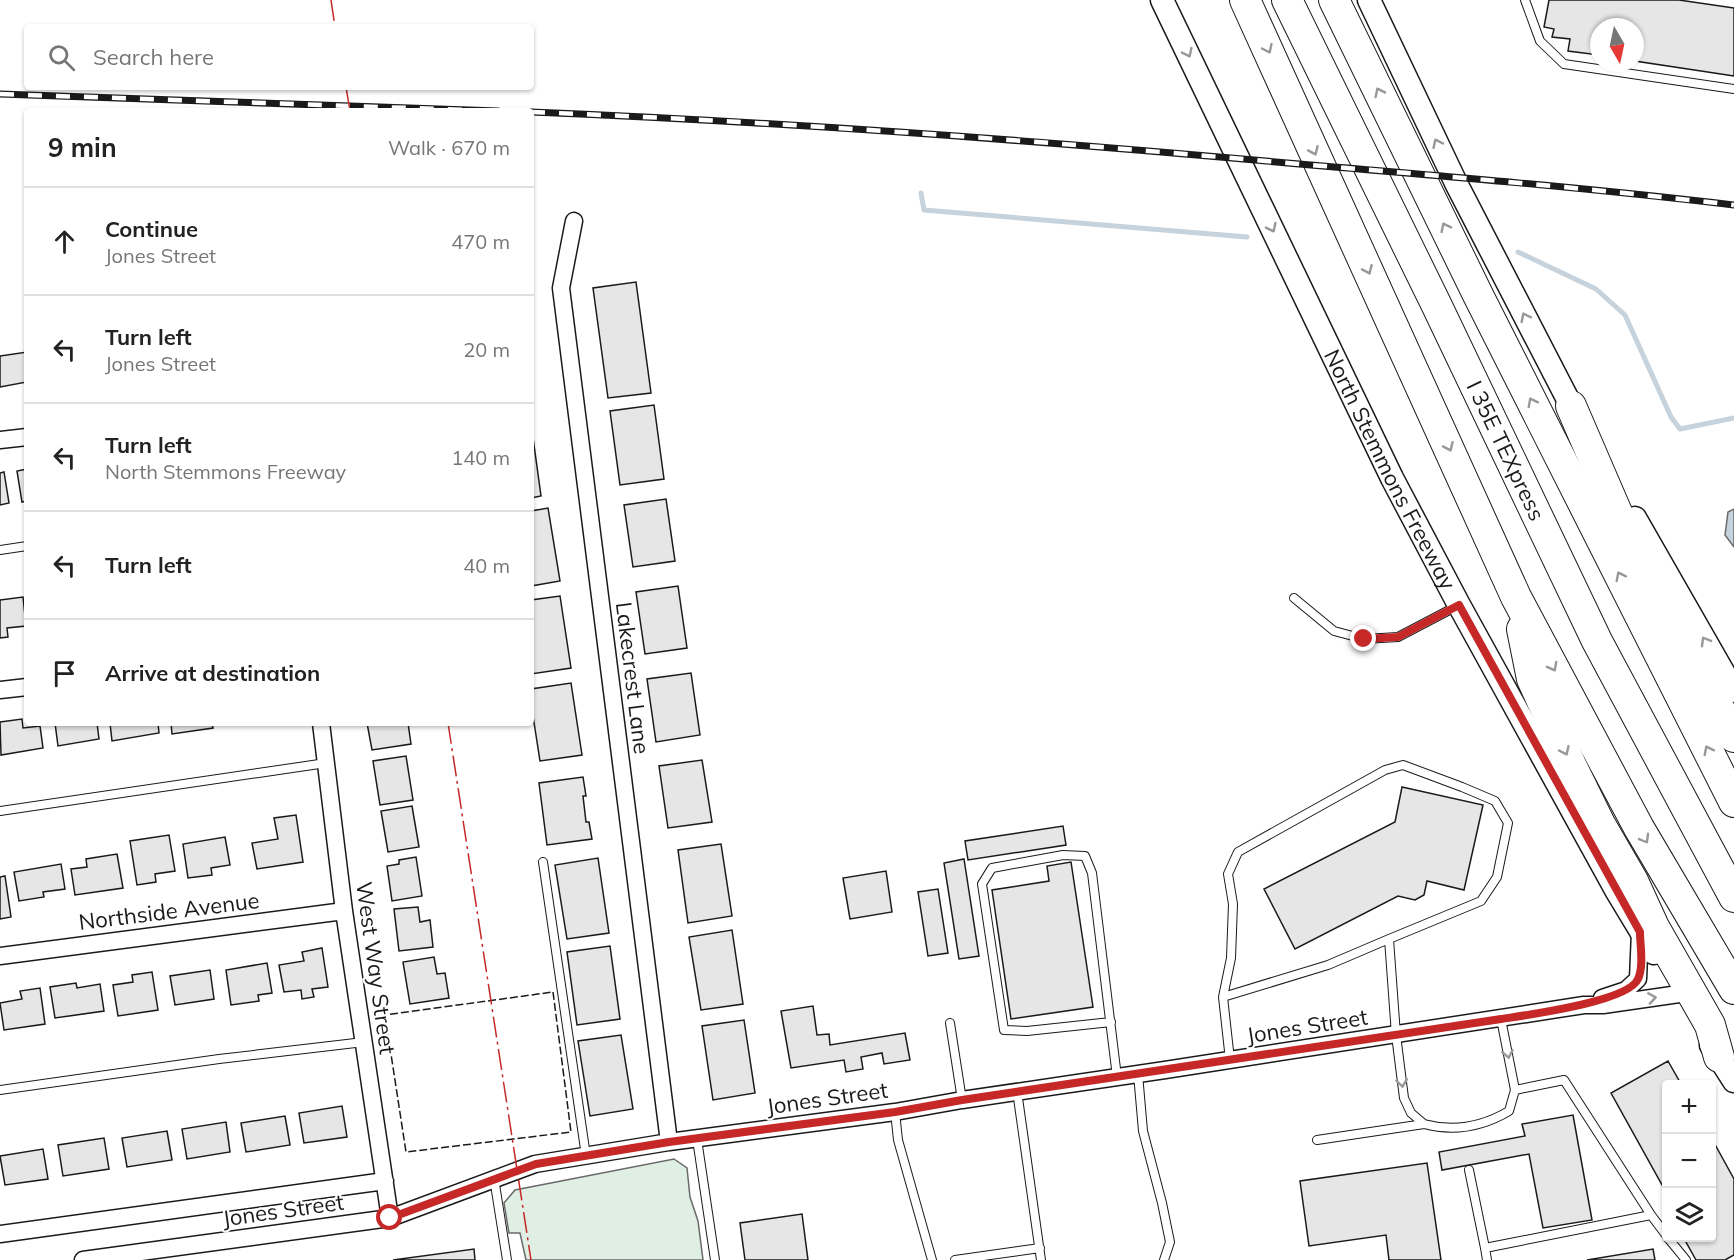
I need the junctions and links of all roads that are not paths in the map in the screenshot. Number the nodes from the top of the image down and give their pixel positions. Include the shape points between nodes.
1 (1162, 0) edge
2 (1245, 0) edge
3 (1287, 0) edge
4 (1334, 0) edge
5 (1369, 0) edge
6 (1525, 0) edge
7 (1734, 89) edge
8 (574, 221) dead end
9 (1571, 406) junction
10 (24, 437) edge
11 (0, 441) edge
12 (24, 546) edge
13 (0, 550) edge
14 (1516, 597) junction
15 (1294, 598) dead end
16 (1459, 605) junction
17 (24, 687) edge
18 (0, 690) edge
19 (1734, 691) edge
20 (321, 726) edge
21 (1734, 737) edge
22 (326, 763) junction
23 (1734, 802) edge
24 (0, 811) edge
25 (543, 861) dead end
26 (1734, 897) edge
27 (344, 911) junction
28 (1640, 932) junction
29 (1389, 939) junction
30 (0, 956) edge
31 (1734, 989) edge
32 (1679, 994) junction
33 (1223, 997) junction
34 (1584, 1005) junction
35 (1501, 1019) junction
36 (1111, 1022) junction
37 (950, 1023) dead end
38 (1396, 1035) junction
39 (364, 1042) junction
40 (1230, 1060) junction
41 (1727, 1070) edge
42 (1138, 1074) junction
43 (1117, 1077) junction
44 (0, 1090) edge
45 (1515, 1090) junction
46 (1017, 1091) junction
47 (962, 1100) junction
48 (895, 1112) junction
49 (1424, 1124) junction
50 (697, 1139) junction
51 (1317, 1140) dead end
52 (669, 1142) junction
53 (586, 1156) junction
54 (1470, 1170) dead end
55 (494, 1178) junction
56 (385, 1180) junction
57 (1651, 1215) junction
58 (390, 1218) junction
59 (1662, 1229) edge
60 (0, 1234) edge
61 (1672, 1242) edge
62 (1040, 1248) junction
63 (1485, 1248) junction
64 (191, 1253) edge
65 (83, 1260) edge
66 (507, 1260) edge
67 (715, 1260) edge
68 (932, 1260) edge
69 (955, 1260) edge
70 (1041, 1260) edge
71 (1164, 1260) edge
72 (1487, 1260) edge
73 (1686, 1260) edge

1 -> 16 main road, North Stemmons Freeway via 1392,478
2 -> 14 highway
3 - 26 highway, I 35E TEXpress via 1597,640
23 -> 4 highway via 1483,306
9 -> 5 main road via 1457,185
6 - 7 lane via 1540,41 1564,64
8 - 52 street, Lakecrest Lane via 561,288
19 -> 9 main road
9 - 21 highway via 1618,515
10 - 11 street
12 - 13 lane
14 -> 31 highway via 1633,818
14 -> 41 highway via 1532,679 1600,824 1710,1025
15 - 16 lane via 1334,631 1364,639 1398,637
16 - 28 main road, North Stemmons Freeway
17 - 18 street
20 - 22 street, West Way Street
22 - 24 lane
22 - 27 street, West Way Street
25 - 53 lane
27 - 30 street, Northside Avenue
27 - 39 street, West Way Street
28 - 32 main road, North Stemmons Freeway
28 - 34 street, Jones Street via 1638,979 1626,990
29 - 33 lane via 1328,965
29 - 33 lane via 1481,901 1497,877 1508,823 1495,801 1403,765 1385,770 1238,852 1228,874 1233,904 1231,958
29 - 38 lane
34 -> 32 street, Jones Street
32 - 41 main road, North Stemmons Freeway
33 - 40 lane
34 - 35 street, Jones Street
35 - 38 street, Jones Street
35 -> 45 lane
36 - 36 lane via 1092,873 1085,856 1063,855 992,868 982,884 1004,1030
36 - 43 lane
37 - 47 lane
38 - 40 street, Jones Street
38 -> 49 lane via 1404,1098 1411,1113
39 - 44 lane
39 - 56 street, West Way Street
40 - 42 street, Jones Street
42 - 43 street, Jones Street
42 - 71 lane via 1143,1131 1170,1242
43 - 46 street, Jones Street
45 - 49 lane via 1509,1112 1494,1120 1455,1129
45 - 57 lane via 1564,1080
46 - 47 street, Jones Street
46 - 62 lane
47 - 48 street, Jones Street
48 - 50 street, Jones Street
48 - 68 lane via 898,1140
49 - 51 lane
50 - 52 street, Jones Street
50 - 67 lane
52 - 53 street, Jones Street
53 - 55 street, Jones Street via 536,1164
54 - 63 lane
55 - 58 street, Jones Street
55 - 66 lane
56 - 58 street, West Way Street
56 - 60 street, Jones Street
57 - 59 lane
57 - 63 lane
58 - 64 street, Jones Street
61 - 73 lane
62 - 69 lane
62 - 70 lane
63 - 72 lane
64 - 65 street, Jones Street

